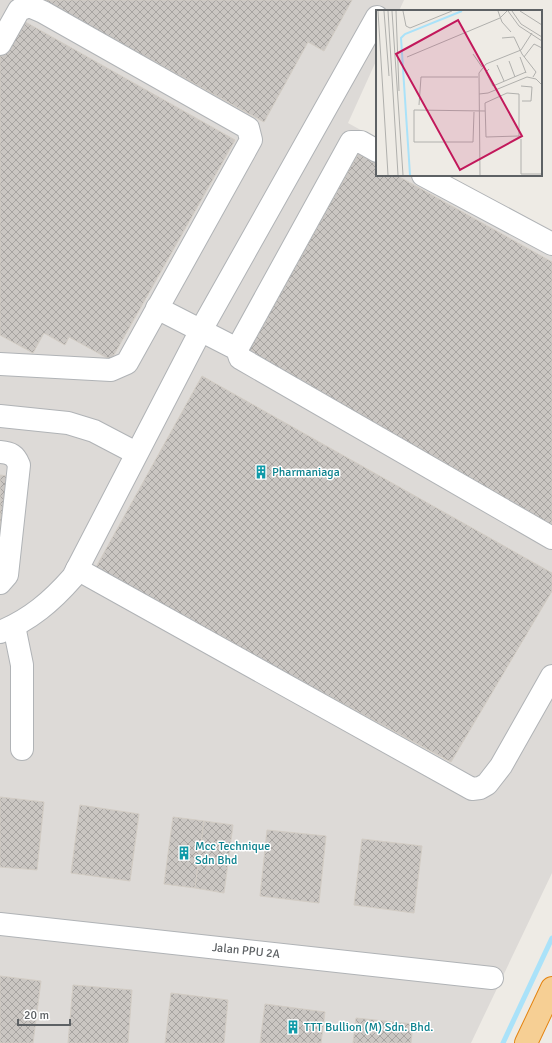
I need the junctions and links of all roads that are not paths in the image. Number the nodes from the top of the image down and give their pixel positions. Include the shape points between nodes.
1 (386, 0) edge
2 (381, 10) edge
3 (376, 19) edge
4 (0, 44) edge
5 (376, 150) edge
6 (425, 176) edge
7 (552, 244) edge
8 (157, 308) junction
9 (201, 330) junction
10 (237, 349) junction
11 (0, 364) edge
12 (0, 416) edge
13 (0, 452) edge
14 (136, 453) junction
15 (552, 538) edge
16 (78, 569) junction
17 (0, 583) edge
18 (7, 629) edge
19 (552, 676) edge
20 (22, 749) dead end
21 (0, 924) edge
22 (492, 978) dead end
23 (552, 988) edge
24 (526, 1043) edge

1 - 2 street
3 - 9 street
4 - 8 street via 19,10 29,6 50,15 248,128 251,140
5 - 10 street via 361,142 351,142
6 - 7 street
8 - 9 street
8 - 11 street via 127,363 111,370
9 - 10 street
9 - 14 street
10 - 15 street via 240,358
12 - 14 street via 68,423 88,429
13 - 17 street via 11,453 19,465 7,575
14 - 16 street
16 - 18 street via 55,598 33,616
16 - 19 street via 472,789 487,784 501,766
18 - 20 street via 22,665
21 - 22 street, Jalan PPU 2A
23 - 24 highway

